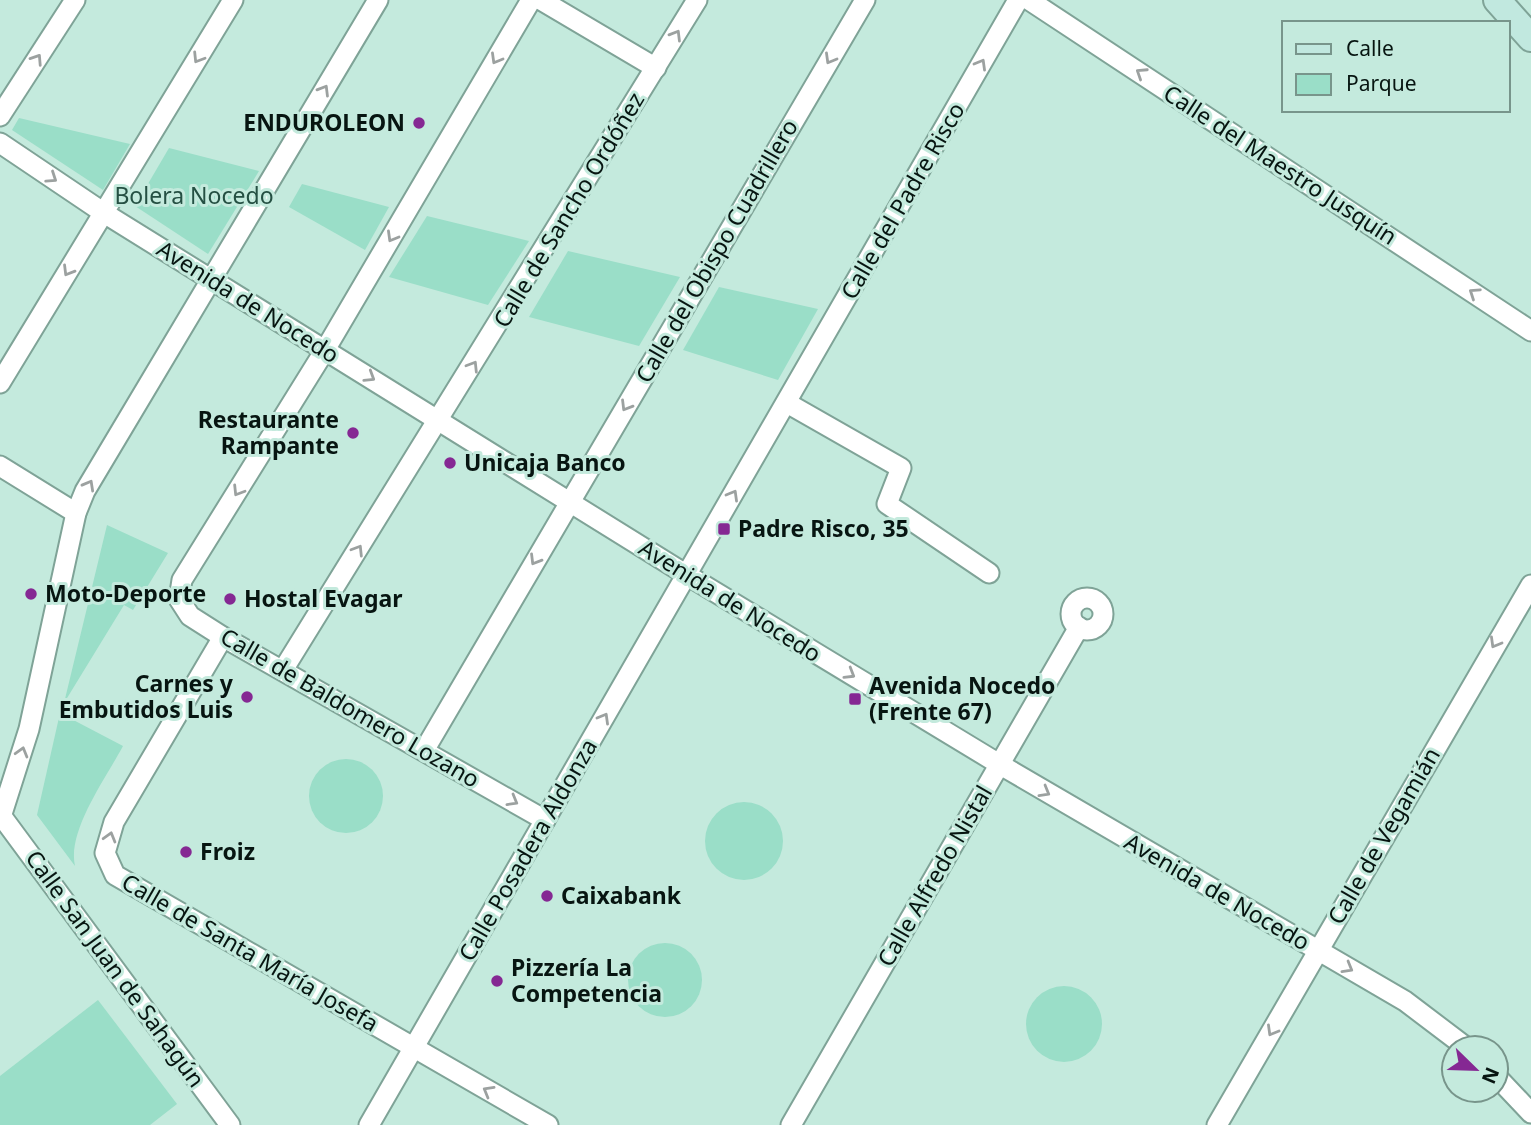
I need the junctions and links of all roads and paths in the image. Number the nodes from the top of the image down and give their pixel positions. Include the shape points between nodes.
1 (74, 0) edge
2 (233, 0) edge
3 (378, 0) edge
4 (531, 0) edge
5 (541, 0) edge
6 (697, 0) edge
7 (864, 0) edge
8 (1018, 0) edge
9 (1029, 0) edge
10 (1497, 0) edge
11 (1531, 38) edge
12 (656, 68) junction
13 (0, 116) edge
14 (0, 143) edge
15 (104, 212) junction
16 (210, 279) junction
17 (1531, 331) edge
18 (325, 350) junction
19 (0, 383) edge
20 (787, 403) junction
21 (440, 421) junction
22 (0, 466) edge
23 (570, 502) junction
24 (76, 513) junction
25 (989, 573) dead end
26 (687, 575) junction
27 (1531, 585) edge
28 (1079, 627) dead end
29 (223, 637) junction
30 (283, 670) junction
31 (425, 749) junction
32 (999, 764) junction
33 (1, 817) edge
34 (545, 820) junction
35 (1318, 950) junction
36 (1449, 1034) edge
37 (413, 1048) junction
38 (1510, 1091) edge
39 (1531, 1113) edge
40 (230, 1125) edge
41 (369, 1125) edge
42 (548, 1125) edge
43 (791, 1125) edge
44 (1217, 1125) edge

13 -> 1 street
2 -> 15 street
16 -> 3 street
4 -> 18 street
5 - 12 street
12 -> 6 street, Calle de Sancho Ordóñez
7 -> 23 street, Calle del Obispo Cuadrillero
20 -> 8 street, Calle del Padre Risco
17 -> 9 street, Calle del Maestro Jusquín
10 - 11 main road
21 -> 12 street, Calle de Sancho Ordóñez
14 -> 15 street, Avenida de Nocedo
15 - 16 street, Avenida de Nocedo
15 -> 19 street
16 - 18 street, Avenida de Nocedo
24 -> 16 street
18 -> 21 street, Avenida de Nocedo
18 -> 29 street, Calle de Baldomero Lozano via 182,580 179,599 190,616
20 - 25 street via 901,468 887,504
26 -> 20 street, Calle del Padre Risco
21 - 23 street, Avenida de Nocedo
30 -> 21 street, Calle de Sancho Ordóñez
22 - 24 street
23 - 26 street, Avenida de Nocedo
23 -> 31 street, Calle del Obispo Cuadrillero
33 -> 24 street via 29,729
26 -> 32 street, Avenida de Nocedo
34 -> 26 street, Calle Posadera Aldonza
27 -> 35 street, Calle de Vegamián
28 - 32 street, Calle Alfredo Nistal
29 - 30 street, Calle de Baldomero Lozano
37 -> 29 street, Calle de Santa María Josefa via 115,875 106,853 114,822
30 - 31 street, Calle de Baldomero Lozano
31 -> 34 street, Calle de Baldomero Lozano
32 -> 35 street, Avenida de Nocedo
32 - 43 street, Calle Alfredo Nistal
33 - 40 street, Calle San Juan de Sahagún
34 - 37 street, Calle Posadera Aldonza
35 -> 36 street, Avenida de Nocedo via 1405,1001
35 -> 44 street, Calle de Vegamián
37 - 41 street, Calle Posadera Aldonza
42 -> 37 street, Calle de Santa María Josefa
38 - 39 street

